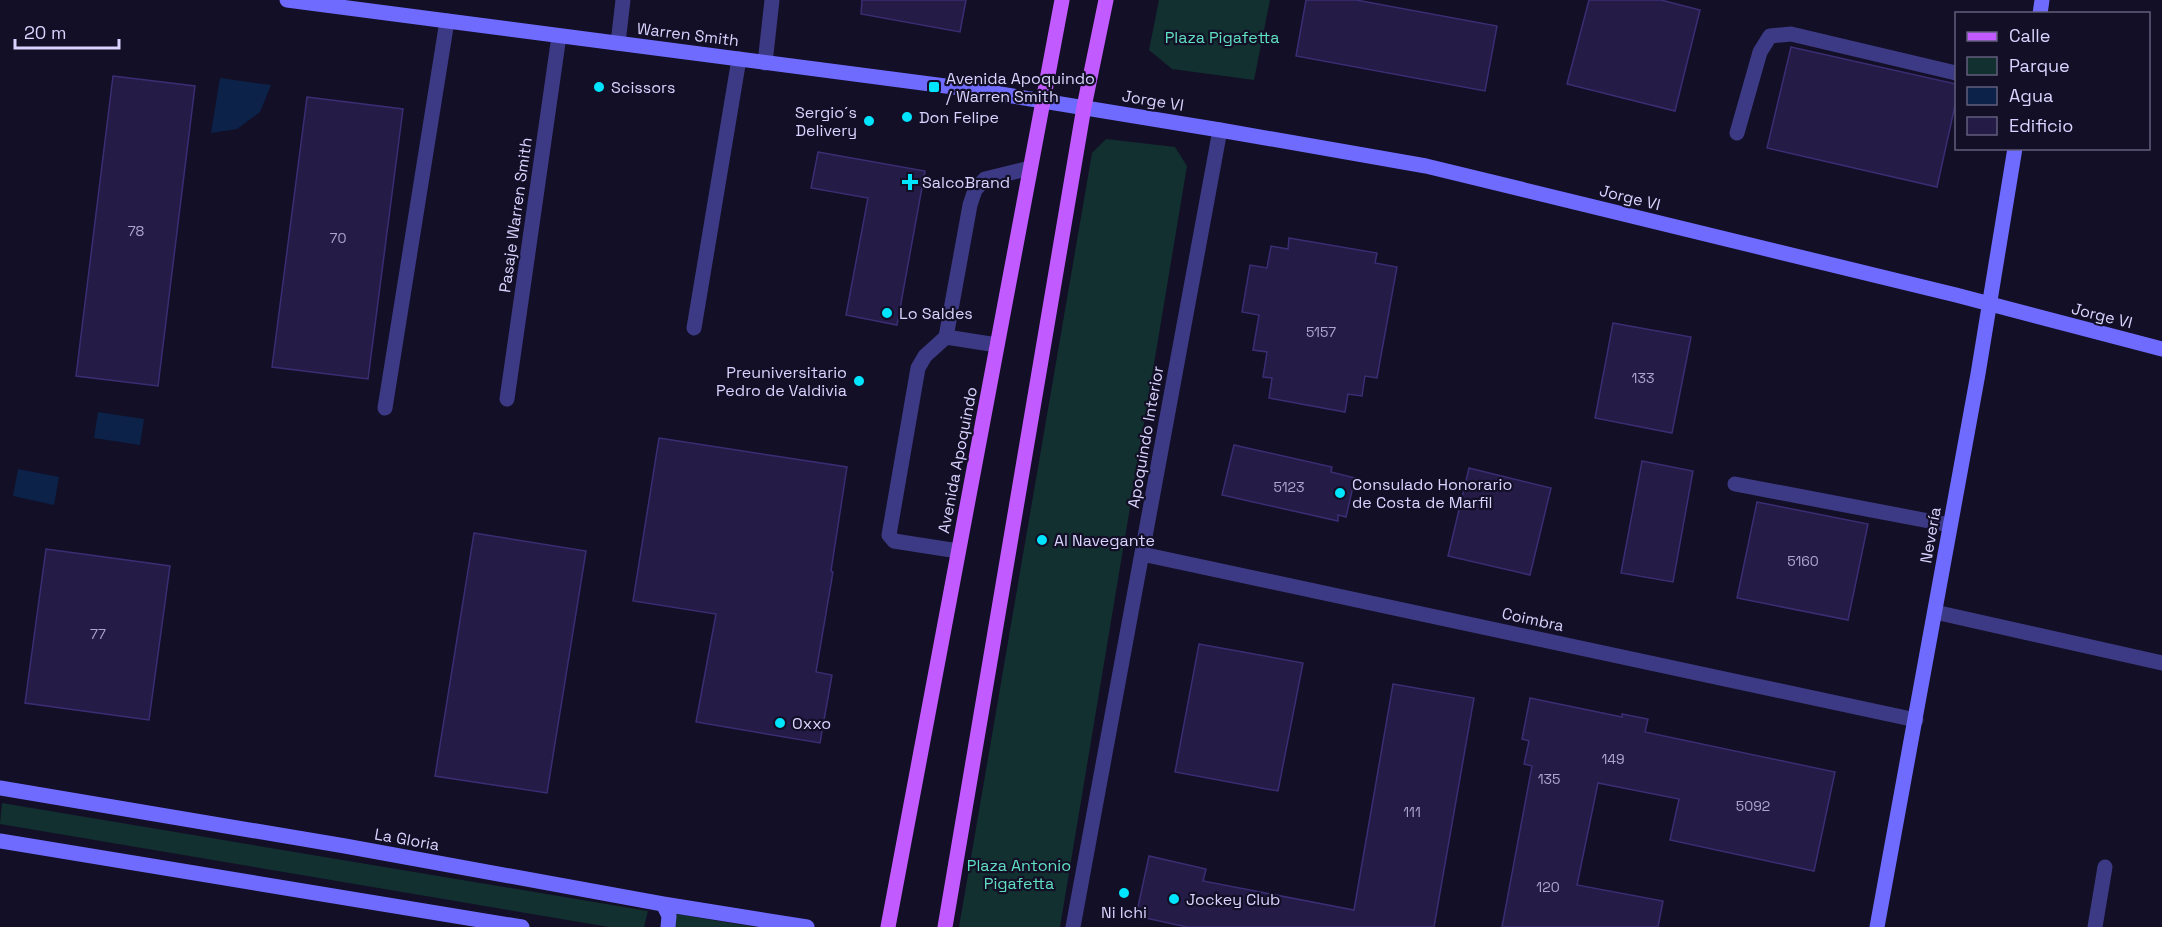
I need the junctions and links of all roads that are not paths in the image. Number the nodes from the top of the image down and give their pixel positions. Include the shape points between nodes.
1 (623, 0) edge
2 (772, 0) edge
3 (1062, 0) edge
4 (1106, 0) edge
5 (295, 1) edge
6 (447, 21) junction
7 (559, 36) junction
8 (618, 43) junction
9 (739, 59) junction
10 (765, 63) junction
11 (1955, 73) edge
12 (1042, 101) junction
13 (1084, 107) junction
14 (1220, 130) junction
15 (1737, 133) dead end
16 (2015, 150) edge
17 (1030, 168) junction
18 (1990, 304) junction
19 (694, 328) dead end
20 (946, 337) junction
21 (997, 345) junction
22 (2162, 349) edge
23 (507, 399) dead end
24 (386, 408) dead end
25 (1734, 484) dead end
26 (1950, 525) junction
27 (958, 551) junction
28 (1142, 554) junction
29 (1935, 612) junction
30 (2162, 663) edge
31 (1916, 720) junction
32 (0, 788) edge
33 (0, 841) edge
34 (2105, 867) dead end
35 (663, 904) junction
36 (522, 927) edge
37 (668, 927) edge
38 (807, 927) edge
39 (888, 927) edge
40 (945, 927) edge
41 (1073, 927) edge
42 (1876, 927) edge
43 (2095, 927) edge

1 - 8 street
2 - 10 street
3 - 12 main road, Avenida Apoquindo
4 - 13 main road
5 - 6 street, Warren Smith
6 - 7 street, Warren Smith
6 - 24 street
7 - 8 street, Warren Smith
7 - 23 street, Pasaje Warren Smith
8 - 9 street, Warren Smith
9 - 10 street, Warren Smith
9 - 19 street
10 - 12 street, Warren Smith
11 - 15 street via 1791,34 1770,36 1760,52
12 - 13 street, Warren Smith
12 - 17 main road, Avenida Apoquindo
13 - 14 street, Jorge VI
13 - 40 main road
14 - 18 street, Jorge VI via 1426,166
14 - 28 street, Apoquindo Interior
16 - 18 street, Nevería
17 - 20 street via 985,179 975,190
17 - 21 main road, Avenida Apoquindo
18 - 22 street, Jorge VI
18 - 26 street, Nevería
20 - 21 street
20 - 27 street via 918,368 889,535 894,541
21 - 27 main road, Avenida Apoquindo
25 - 26 street
26 - 29 street, Nevería
27 - 39 main road, Avenida Apoquindo
28 - 31 street, Coimbra
28 - 41 street, Apoquindo Interior
29 - 30 street
29 - 31 street, Nevería
31 - 42 street, Nevería
32 - 35 street, La Gloria
33 - 36 street
34 - 43 street
35 - 37 street via 669,916
35 - 38 street, La Gloria

